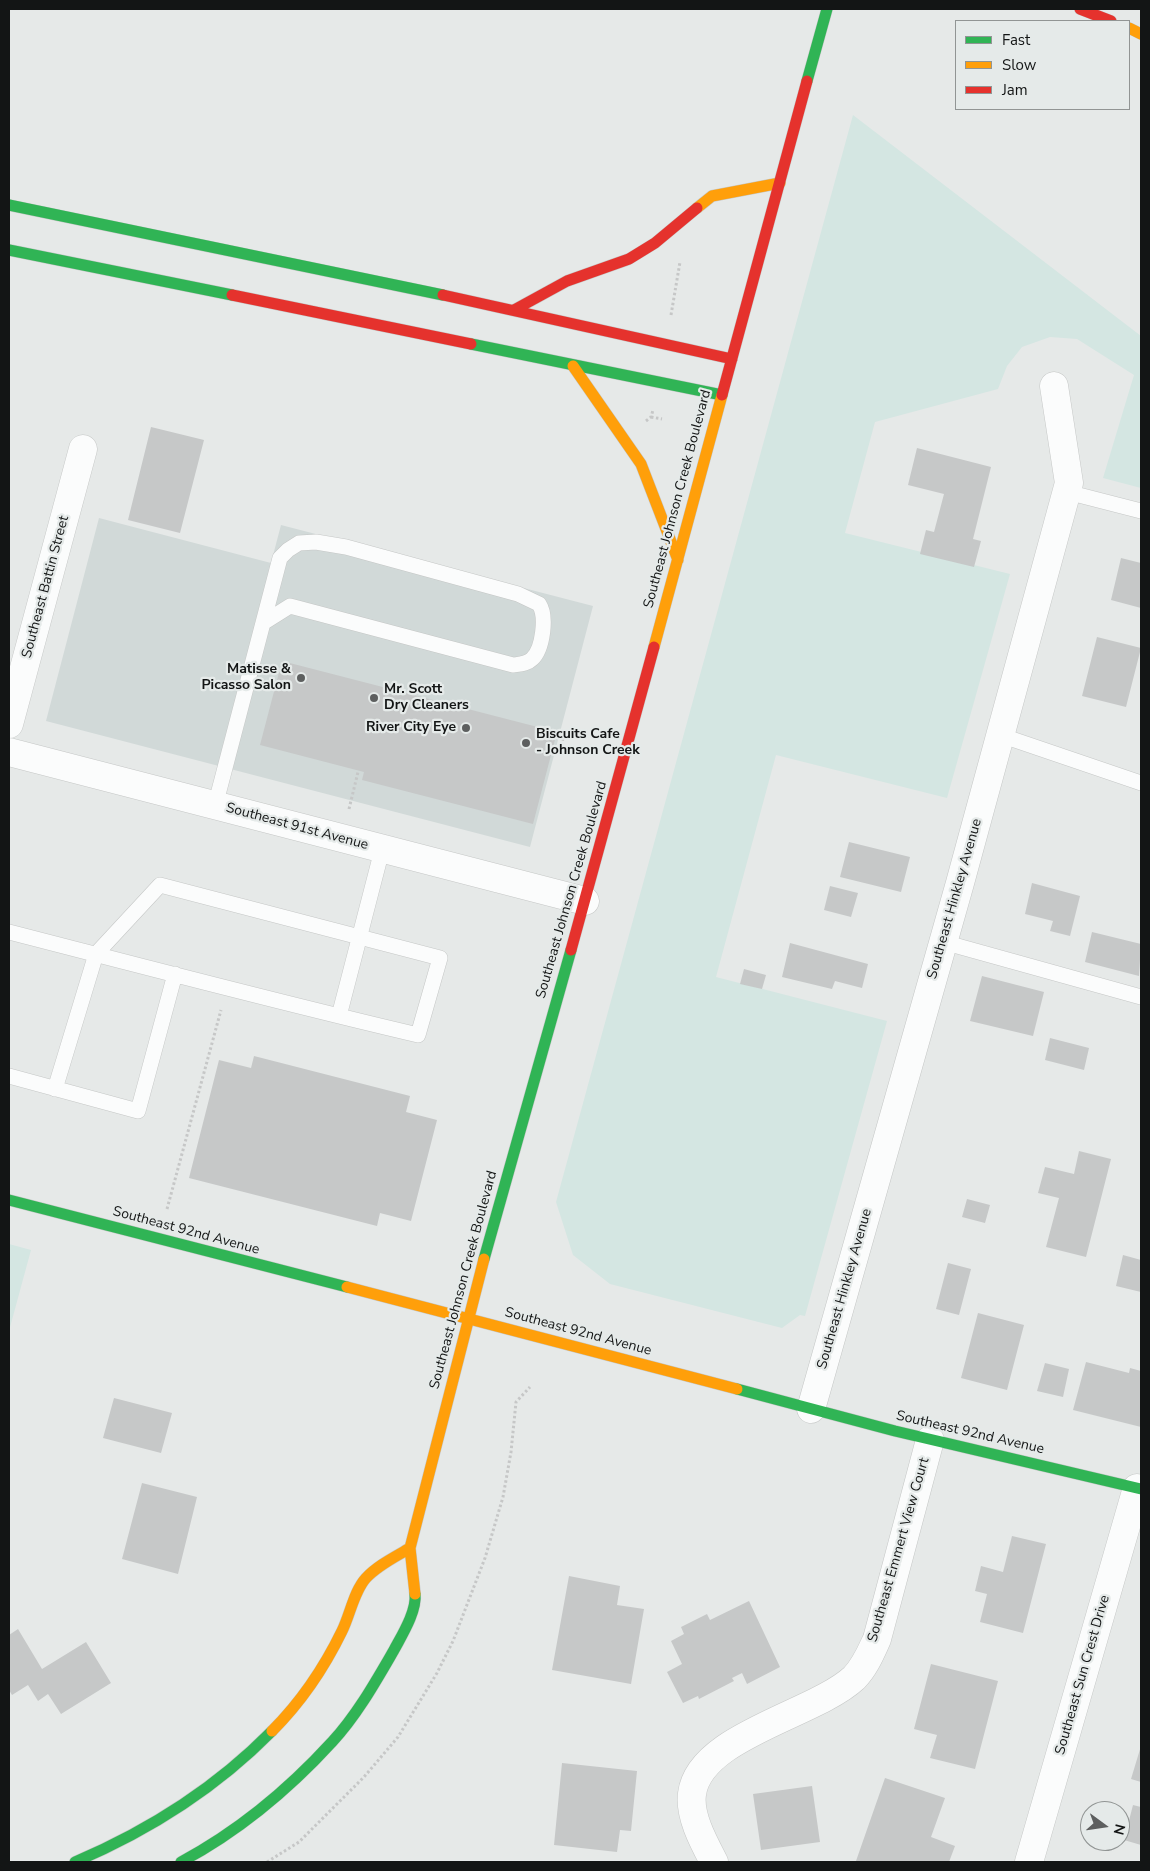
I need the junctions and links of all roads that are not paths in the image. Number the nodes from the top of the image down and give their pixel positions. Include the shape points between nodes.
1 (827, 9) edge
2 (1080, 9) edge
3 (1108, 20) edge
4 (780, 183) junction
5 (9, 205) edge
6 (9, 250) edge
7 (514, 310) junction
8 (732, 358) junction
9 (573, 366) junction
10 (1054, 386) dead end
11 (722, 395) junction
12 (83, 449) dead end
13 (1067, 492) junction
14 (1141, 511) edge
15 (678, 560) junction
16 (263, 623) junction
17 (9, 724) edge
18 (1000, 736) junction
19 (9, 752) edge
20 (1141, 783) edge
21 (215, 806) junction
22 (382, 850) junction
23 (585, 902) junction
24 (9, 932) edge
25 (359, 938) junction
26 (943, 942) junction
27 (96, 954) junction
28 (175, 974) junction
29 (1141, 997) edge
30 (339, 1016) junction
31 (9, 1076) edge
32 (55, 1089) junction
33 (9, 1200) edge
34 (468, 1319) junction
35 (811, 1409) junction
36 (930, 1440) junction
37 (1139, 1488) edge
38 (410, 1548) junction
39 (75, 1862) edge
40 (181, 1862) edge
41 (714, 1862) edge
42 (1029, 1862) edge

1 - 4 main road, Southeast Johnson Creek Boulevard
2 - 3 main road
4 - 7 main road via 712,196 655,244 630,259 567,281
4 - 8 main road, Southeast Johnson Creek Boulevard
5 - 7 main road
6 - 9 main road
7 - 8 main road
8 - 11 main road, Southeast Johnson Creek Boulevard
9 - 11 main road
9 - 15 main road via 641,464
10 - 13 street, Southeast Hinkley Avenue via 1069,484
11 - 15 main road, Southeast Johnson Creek Boulevard
12 - 17 street, Southeast Battin Street
13 - 14 lane
13 - 18 street, Southeast Hinkley Avenue
15 - 23 main road, Southeast Johnson Creek Boulevard
16 - 16 lane via 290,606 513,665 532,660 544,616 539,604 518,594 346,547 316,542 299,544 280,558
16 - 21 lane
18 - 20 lane
18 - 26 street, Southeast Hinkley Avenue
19 - 21 street, Southeast 91st Avenue
21 - 22 street, Southeast 91st Avenue
22 - 23 street, Southeast 91st Avenue
22 - 25 lane
23 - 34 main road, Southeast Johnson Creek Boulevard
24 - 27 lane
25 - 27 lane via 160,885
25 - 30 lane
25 - 30 lane via 440,958 418,1035
26 - 29 lane
26 - 35 street, Southeast Hinkley Avenue
27 - 28 lane
27 - 32 lane
28 - 30 lane
28 - 32 lane via 138,1111
31 - 32 lane
33 - 34 main road, Southeast 92nd Avenue
34 - 35 main road, Southeast 92nd Avenue
34 - 38 main road, Southeast Johnson Creek Boulevard
35 - 36 main road, Southeast 92nd Avenue
36 - 37 main road, Southeast 92nd Avenue
36 - 41 street, Southeast Emmert View Court via 877,1638 866,1661 854,1677 824,1699 719,1752 698,1774 692,1795 695,1816
37 - 42 street, Southeast Sun Crest Drive
38 - 39 main road via 365,1579 324,1663 289,1713 261,1744 210,1788 161,1822
38 - 40 main road, Southeast Johnson Creek Boulevard via 416,1601 372,1688 333,1741 304,1771 265,1806 209,1847

